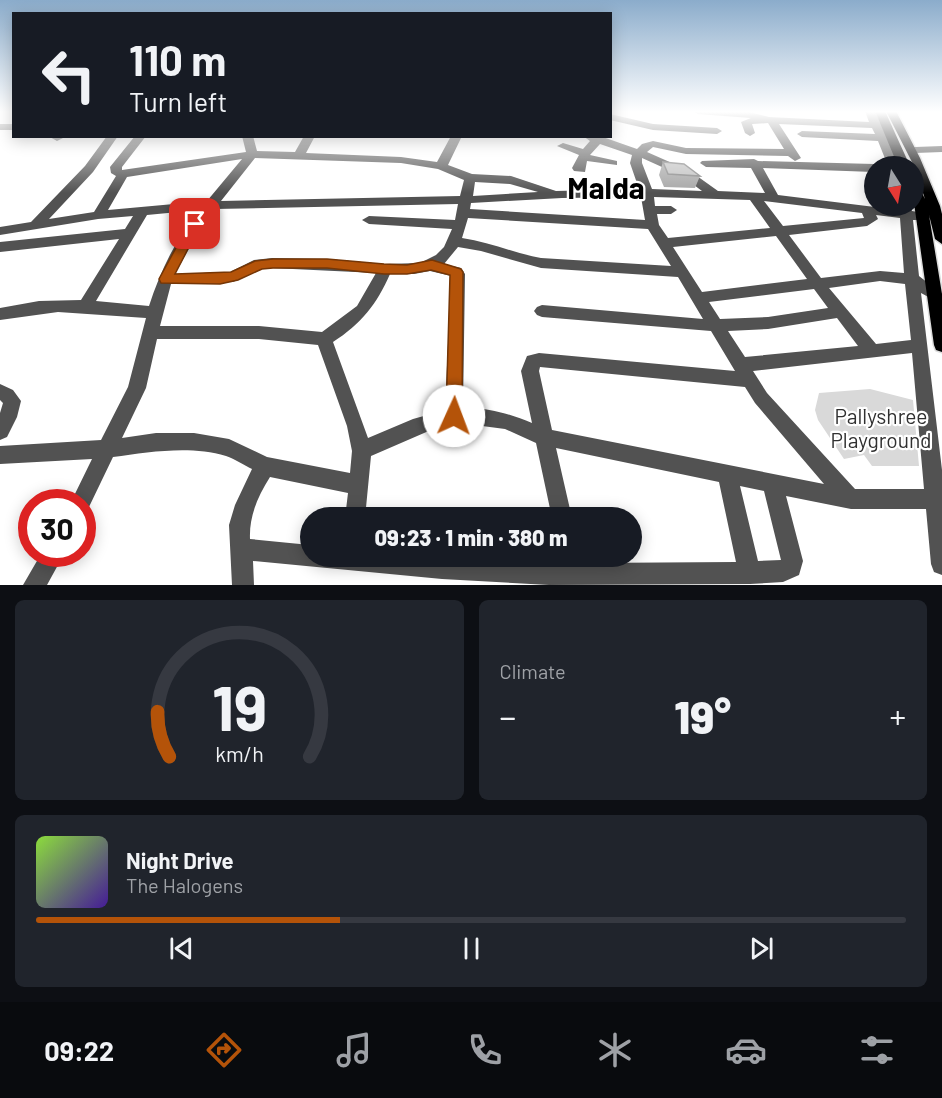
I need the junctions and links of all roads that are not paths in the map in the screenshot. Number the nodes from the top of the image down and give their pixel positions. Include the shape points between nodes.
1 (111, 138) edge
2 (139, 138) edge
3 (248, 138) edge
4 (309, 138) edge
5 (456, 138) edge
6 (593, 138) edge
7 (594, 138) edge
8 (644, 138) edge
9 (721, 138) edge
10 (779, 138) edge
11 (882, 138) edge
12 (889, 138) edge
13 (905, 138) edge
14 (908, 138) edge
15 (563, 146) dead end
16 (645, 149) junction
17 (942, 149) edge
18 (915, 150) junction
19 (728, 151) junction
20 (791, 153) junction
21 (252, 154) junction
22 (584, 155) junction
23 (890, 156) edge
24 (899, 156) edge
25 (297, 157) junction
26 (613, 163) dead end
27 (706, 163) dead end
28 (754, 164) junction
29 (441, 166) junction
30 (800, 166) junction
31 (864, 168) edge
32 (582, 170) dead end
33 (123, 174) junction
34 (470, 178) junction
35 (647, 193) junction
36 (562, 194) junction
37 (715, 195) junction
38 (754, 196) junction
39 (774, 199) junction
40 (210, 205) junction
41 (143, 210) junction
42 (648, 210) junction
43 (671, 210) dead end
44 (864, 211) edge
45 (462, 213) junction
46 (98, 215) junction
47 (870, 216) edge
48 (912, 216) edge
49 (913, 216) edge
50 (941, 216) edge
51 (369, 220) dead end
52 (35, 225) junction
53 (652, 225) junction
54 (0, 231) edge
55 (778, 232) junction
56 (129, 233) junction
57 (942, 239) edge
58 (454, 242) junction
59 (664, 243) junction
60 (0, 247) edge
61 (432, 265) junction
62 (384, 269) junction
63 (682, 272) junction
64 (165, 279) junction
65 (913, 279) junction
66 (817, 283) junction
67 (934, 294) junction
68 (698, 298) junction
69 (86, 305) junction
70 (542, 311) dead end
71 (840, 312) junction
72 (155, 313) junction
73 (0, 314) edge
74 (715, 325) junction
75 (151, 333) junction
76 (324, 339) junction
77 (942, 345) edge
78 (919, 346) junction
79 (872, 351) junction
80 (745, 372) junction
81 (0, 392) edge
82 (454, 416) junction
83 (0, 431) edge
84 (544, 437) junction
85 (107, 449) junction
86 (362, 451) junction
87 (0, 455) edge
88 (265, 466) junction
89 (727, 474) junction
90 (772, 482) junction
91 (359, 485) junction
92 (87, 489) edge
93 (851, 499) junction
94 (935, 499) junction
95 (356, 507) edge
96 (560, 507) edge
97 (240, 549) junction
98 (300, 555) edge
99 (942, 564) edge
100 (45, 567) edge
101 (422, 567) edge
102 (564, 567) edge
103 (587, 567) edge
104 (750, 573) junction
105 (519, 579) edge
106 (34, 585) edge
107 (243, 585) edge

1 - 52 street via 89,169
2 - 33 street via 116,167 117,173
3 - 21 street
4 - 25 street
5 - 29 street
6 - 22 street
7 - 16 street
8 - 16 street
9 - 19 street
10 - 20 street
11 - 23 street
12 - 24 main road
13 - 57 main road via 937,213
14 - 18 street
15 - 22 street
16 - 19 street
16 - 35 street via 636,163
16 - 37 street via 688,173
17 - 18 street
18 - 50 street
19 - 20 street
20 - 30 street
21 - 25 street
21 - 33 street
21 - 40 street
22 - 26 street
22 - 32 street via 578,168
25 - 29 street via 401,160
27 - 28 street
28 - 30 street
28 - 39 street
29 - 34 street
30 - 31 street
33 - 46 street
34 - 36 street via 511,180
34 - 45 street
35 - 36 street
35 - 37 street
35 - 42 street
36 - 45 street
37 - 38 street
38 - 39 street
38 - 55 street
39 - 44 street
40 - 41 street
40 - 45 street
40 - 64 street
41 - 46 street
41 - 56 street
42 - 43 street
42 - 53 street
45 - 51 street
45 - 53 street
45 - 58 street
46 - 52 street
47 - 55 street via 867,222
48 - 65 street
49 - 67 main road
52 - 54 street
53 - 59 street
55 - 59 street
55 - 66 street
56 - 60 street
56 - 69 street
58 - 61 street
58 - 63 street via 541,263
59 - 63 street
61 - 62 street
61 - 82 street via 458,274
62 - 64 street via 273,263 259,264 220,279
62 - 76 street via 366,307 350,324
63 - 68 street
64 - 72 street
65 - 66 street via 880,276
65 - 67 street
65 - 78 street
66 - 68 street
66 - 71 street
67 - 77 main road
68 - 74 street
69 - 72 street
69 - 73 street via 37,306
70 - 74 street
71 - 74 street via 760,324
71 - 79 street
72 - 75 street
74 - 80 street
75 - 76 street via 250,331
75 - 85 street via 137,388
76 - 86 street
78 - 79 street
78 - 94 street
79 - 80 street
80 - 84 street via 533,361 530,371
80 - 93 street via 761,398
81 - 83 street via 12,401
82 - 84 street via 480,415 506,421
82 - 86 street via 418,424
84 - 89 street
84 - 96 street
85 - 87 street
85 - 88 street via 156,442 194,442 229,448
85 - 92 street
86 - 91 street
88 - 91 street
88 - 97 street via 243,509
89 - 90 street
89 - 104 street
90 - 93 street
90 - 104 street via 791,567
91 - 95 street
93 - 94 street
94 - 99 street
97 - 98 street
97 - 107 street via 245,571
100 - 106 street
101 - 105 street
102 - 105 street
103 - 104 street via 645,575

